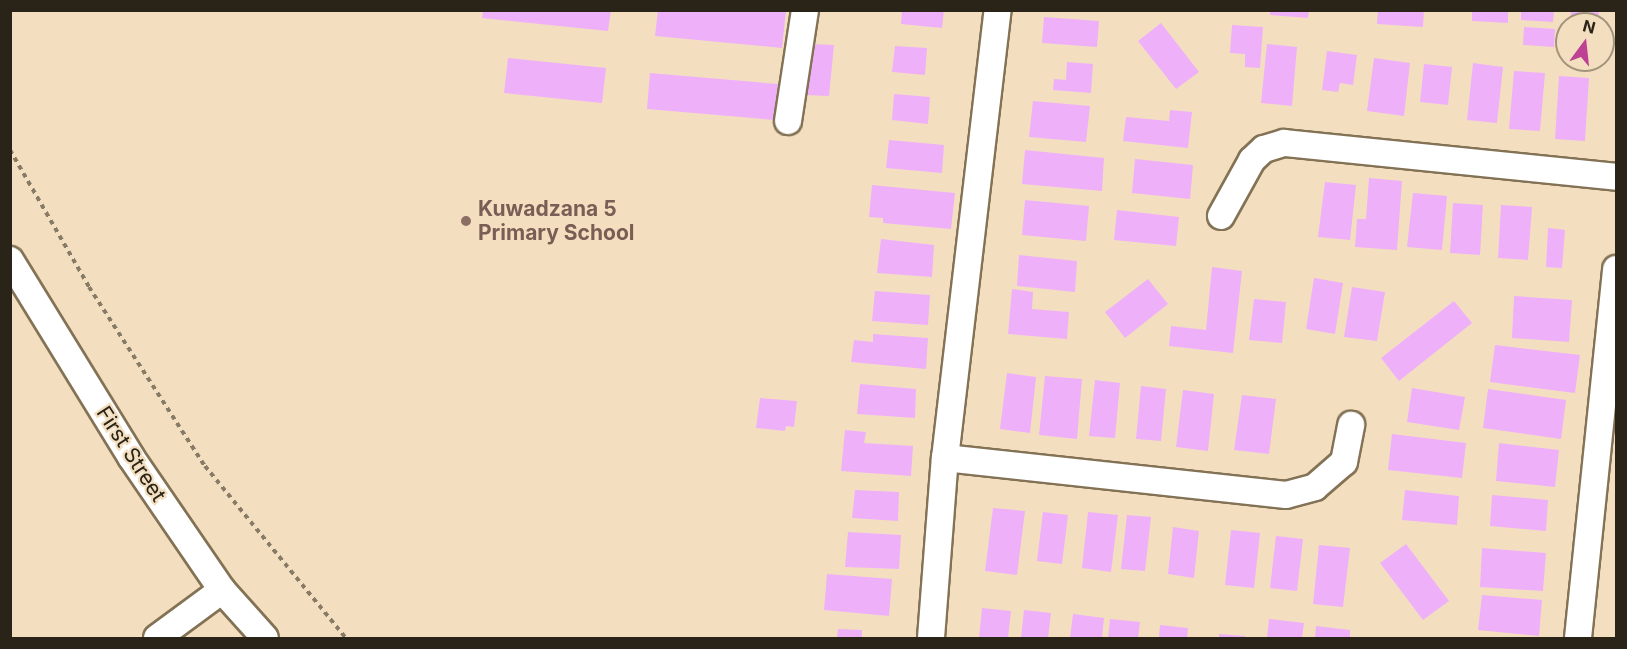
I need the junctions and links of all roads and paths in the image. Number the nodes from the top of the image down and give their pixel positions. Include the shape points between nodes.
1 (805, 10) edge
2 (998, 10) edge
3 (788, 121) dead end
4 (10, 150) edge
5 (1617, 177) edge
6 (1221, 216) dead end
7 (10, 260) edge
8 (1617, 269) edge
9 (1351, 425) dead end
10 (945, 458) junction
11 (222, 590) junction
12 (157, 639) edge
13 (265, 639) edge
14 (346, 639) edge
15 (931, 639) edge
16 (1578, 639) edge

1 - 3 street
2 - 10 street
4 - 14 path via 89,287 205,466
5 - 6 street via 1284,143 1264,149 1252,160
7 - 11 street, First Street via 131,457
8 - 16 street
9 - 10 street via 1344,462 1315,487 1286,495
10 - 15 street
11 - 12 street
11 - 13 street, First Street

